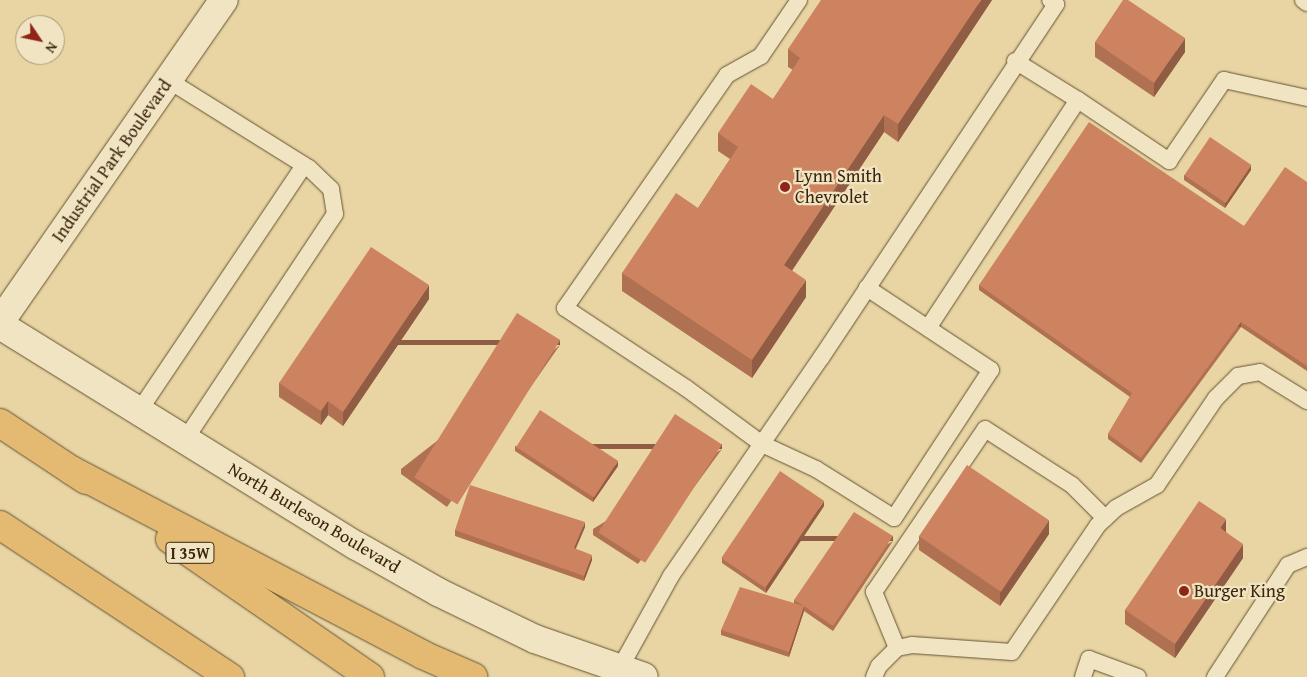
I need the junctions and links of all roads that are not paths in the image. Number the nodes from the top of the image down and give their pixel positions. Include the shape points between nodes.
1 (224, 0) edge
2 (799, 0) edge
3 (1303, 0) edge
4 (1055, 1) edge
5 (1307, 3) edge
6 (1015, 60) junction
7 (168, 80) junction
8 (1307, 98) edge
9 (1078, 100) junction
10 (304, 165) junction
11 (867, 288) junction
12 (0, 324) edge
13 (928, 328) junction
14 (1307, 401) edge
15 (139, 411) junction
16 (0, 422) edge
17 (185, 440) junction
18 (762, 444) junction
19 (71, 470) junction
20 (1105, 518) junction
21 (0, 525) edge
22 (1307, 557) edge
23 (898, 648) junction
24 (632, 673) edge
25 (230, 677) edge
26 (370, 677) edge
27 (473, 677) edge
28 (874, 677) edge
29 (1083, 677) edge
30 (1138, 677) edge
31 (1215, 677) edge

1 - 7 main road, Industrial Park Boulevard
2 - 18 lane via 761,56 727,75 565,308 686,388
3 - 5 lane
4 - 6 lane
6 - 9 lane
6 - 11 lane
7 - 10 lane
7 - 12 main road, Industrial Park Boulevard
8 - 9 lane via 1224,80 1169,161
9 - 13 lane
10 - 15 lane
10 - 17 lane via 332,189 335,214
11 - 13 lane
11 - 18 lane
12 - 15 main road, North Burleson Boulevard
13 - 18 lane via 991,370 894,518 816,469
14 - 20 lane via 1260,372 1238,376 1216,398 1157,485 1116,508
15 - 17 main road, North Burleson Boulevard
16 - 19 highway, I 35W
17 - 24 main road, North Burleson Boulevard via 438,592 535,639
18 - 24 lane via 671,576
19 - 26 highway, I 35W
19 - 27 highway via 423,655
20 - 23 lane via 1012,652 986,652 930,644
20 - 23 lane via 1072,485 985,429 874,592
21 - 25 highway
22 - 31 lane via 1288,565
23 - 28 lane
29 - 30 lane via 1089,659

